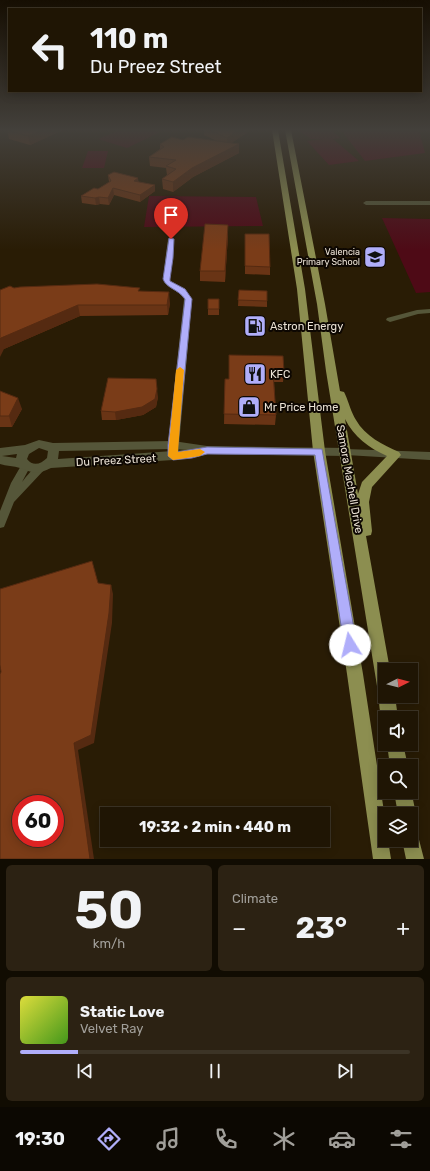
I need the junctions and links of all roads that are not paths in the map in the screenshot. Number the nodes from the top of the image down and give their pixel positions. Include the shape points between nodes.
1 (281, 170) edge
2 (296, 170) edge
3 (366, 203) dead end
4 (430, 203) edge
5 (171, 239) dead end
6 (430, 311) edge
7 (390, 320) dead end
8 (331, 371) junction
9 (50, 447) junction
10 (26, 449) junction
11 (173, 450) junction
12 (319, 451) junction
13 (0, 452) edge
14 (346, 452) junction
15 (396, 455) junction
16 (430, 456) edge
17 (0, 460) edge
18 (24, 465) junction
19 (44, 466) junction
20 (8, 502) junction
21 (0, 524) edge
22 (375, 627) junction
23 (381, 663) edge
24 (413, 847) edge
25 (382, 859) edge
26 (415, 859) edge

1 - 12 main road via 301,289
2 - 8 main road, Samora Machell Drive
3 - 4 street
5 - 11 street via 166,279 183,290 188,299
6 - 7 street
8 - 14 main road, Samora Machell Drive
8 - 15 main road via 354,425 382,449
9 - 10 street via 39,444
9 - 11 street, Du Preez Street
9 - 19 street via 54,456
10 - 13 street
10 - 18 street via 21,457
11 - 12 street, Du Preez Street via 192,454 207,450
11 - 19 street, Du Preez Street
12 - 14 street, Du Preez Street
12 - 25 main road
14 - 15 street
14 - 22 main road, Samora Machell Drive
15 - 16 street
15 - 22 main road via 366,485 363,502
17 - 18 street
18 - 19 street via 29,469
18 - 20 street
19 - 20 street
20 - 21 street
22 - 23 main road, Samora Machell Drive
24 - 26 main road

